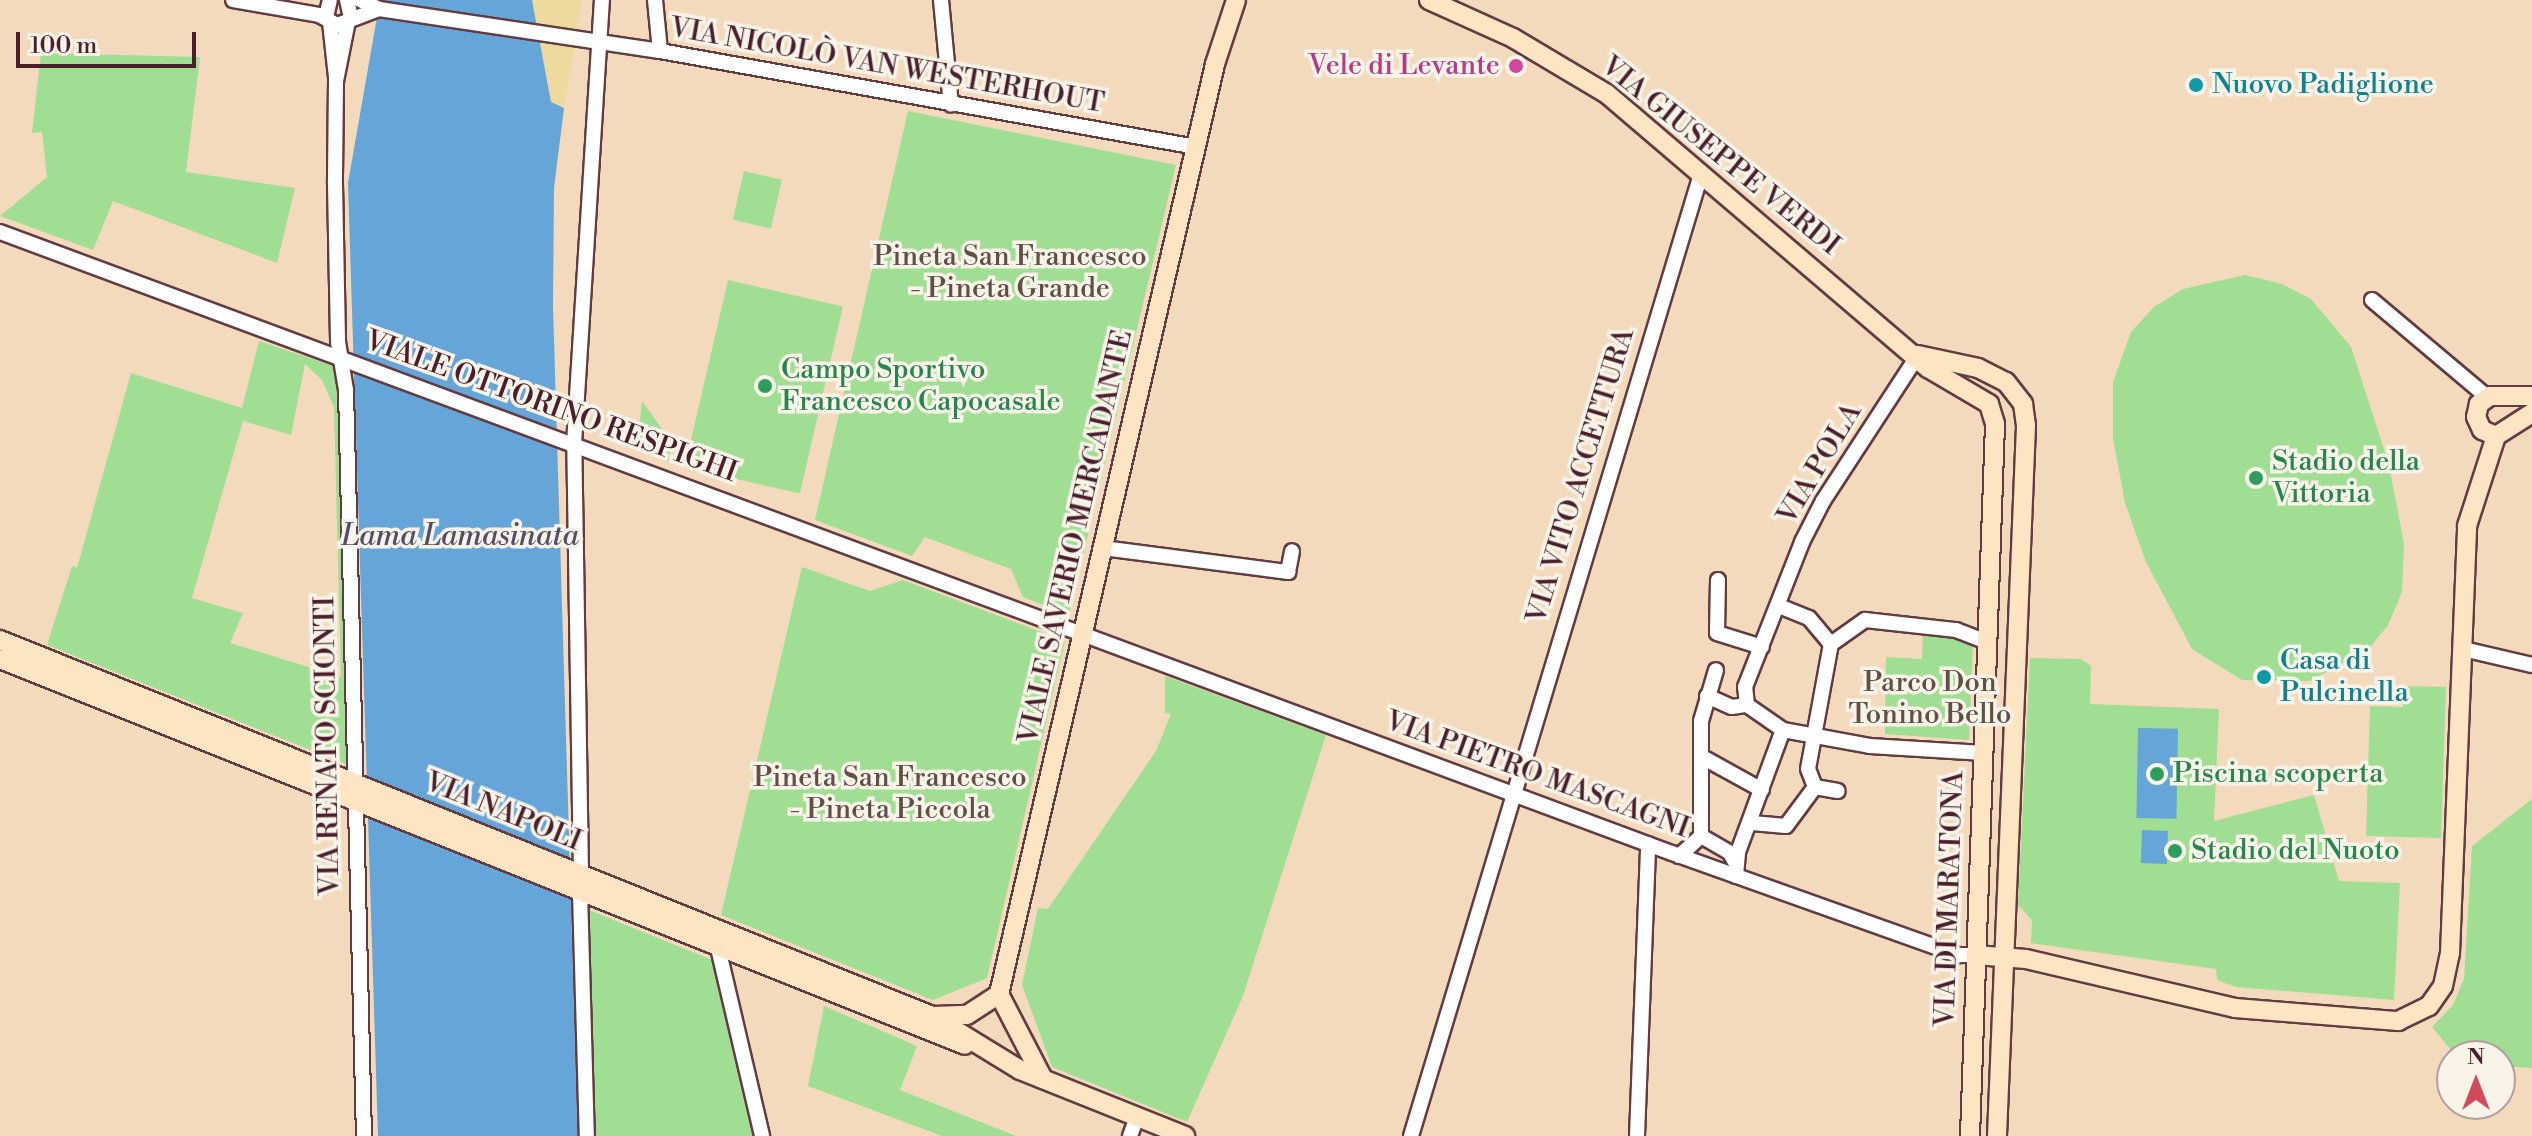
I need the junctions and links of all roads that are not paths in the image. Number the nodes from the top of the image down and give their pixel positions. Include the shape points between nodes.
1 (233, 0) edge
2 (330, 0) edge
3 (347, 0) edge
4 (360, 0) edge
5 (602, 0) edge
6 (655, 0) edge
7 (941, 0) edge
8 (1236, 0) edge
9 (1429, 0) edge
10 (1465, 6) edge
11 (379, 9) junction
12 (350, 19) junction
13 (328, 20) junction
14 (594, 42) junction
15 (660, 51) junction
16 (336, 81) junction
17 (951, 105) junction
18 (1196, 147) junction
19 (1701, 174) junction
20 (0, 232) edge
21 (2372, 300) dead end
22 (1918, 355) junction
23 (344, 358) junction
24 (2532, 396) edge
25 (2487, 397) junction
26 (2525, 418) edge
27 (1995, 424) joint
28 (2026, 426) joint
29 (2496, 436) junction
30 (570, 443) junction
31 (1103, 548) junction
32 (1292, 551) dead end
33 (1718, 580) dead end
34 (1779, 606) junction
35 (1082, 634) junction
36 (0, 640) edge
37 (1988, 642) junction
38 (2019, 643) junction
39 (1831, 644) junction
40 (1762, 647) junction
41 (2463, 649) junction
42 (0, 659) edge
43 (2532, 665) edge
44 (1716, 670) dead end
45 (1707, 696) junction
46 (1747, 705) junction
47 (1783, 730) junction
48 (1818, 734) junction
49 (1984, 753) junction
50 (1704, 758) junction
51 (1815, 787) junction
52 (1762, 790) junction
53 (1838, 791) dead end
54 (1513, 793) junction
55 (358, 794) junction
56 (1752, 823) junction
57 (1701, 836) junction
58 (1648, 844) junction
59 (1679, 856) junction
60 (1736, 869) junction
61 (581, 882) junction
62 (718, 948) junction
63 (1976, 955) junction
64 (2004, 957) junction
65 (999, 994) junction
66 (932, 1016) junction
67 (979, 1049) junction
68 (1043, 1079) junction
69 (1137, 1117) junction
70 (364, 1136) edge
71 (587, 1136) edge
72 (762, 1136) edge
73 (1130, 1136) edge
74 (1185, 1136) edge
75 (1411, 1136) edge
76 (1637, 1136) edge
77 (1970, 1136) edge
78 (1997, 1136) edge

1 - 13 street, VIA NICOLÒ VAN WESTERHOUT
2 - 13 street
3 - 12 street
4 - 11 street, VIA NICOLÒ VAN WESTERHOUT
5 - 14 street
6 - 15 street
7 - 17 street
8 - 18 main road, VIALE SAVERIO MERCADANTE
9 - 10 main road, VIA GIUSEPPE VERDI
10 - 19 main road, VIA GIUSEPPE VERDI via 1607,94
11 - 12 street, VIA NICOLÒ VAN WESTERHOUT
11 - 14 street, VIA NICOLÒ VAN WESTERHOUT
12 - 13 street, VIA NICOLÒ VAN WESTERHOUT
12 - 16 street
13 - 16 street
14 - 15 street, VIA NICOLÒ VAN WESTERHOUT
14 - 30 street
15 - 17 street, VIA NICOLÒ VAN WESTERHOUT
16 - 23 street, VIA RENATO SCIONTI
17 - 18 street, VIA NICOLÒ VAN WESTERHOUT
18 - 31 main road, VIALE SAVERIO MERCADANTE
19 - 22 main road, VIA GIUSEPPE VERDI
19 - 54 street, VIA VITO ACCETTURA
20 - 23 street, VIALE OTTORINO RESPIGHI
21 - 25 street
22 - 27 main road, VIA GIUSEPPE VERDI via 1928,368 1989,404
22 - 28 main road, VIA GIUSEPPE VERDI via 1978,368 2006,382 2023,404
22 - 34 street, VIA POLA via 1823,501
23 - 30 street, VIALE OTTORINO RESPIGHI
23 - 55 street, VIA RENATO SCIONTI
24 - 25 main road
25 - 29 main road via 2478,407 2477,420
26 - 29 main road
27 - 37 main road, VIA DI MARATONA
28 - 38 main road, VIA DI MARATONA
29 - 41 main road via 2467,519
30 - 35 street, VIALE OTTORINO RESPIGHI
30 - 61 street
31 - 32 street via 1288,572
31 - 35 main road, VIALE SAVERIO MERCADANTE
33 - 40 street via 1717,633
34 - 39 street via 1809,618
34 - 40 street, VIA POLA
35 - 54 street, VIA PIETRO MASCAGNI
35 - 65 main road, VIALE SAVERIO MERCADANTE
36 - 55 main road, VIA NAPOLI
37 - 38 main road
37 - 39 street via 1956,630 1865,620
37 - 49 main road, VIA DI MARATONA
38 - 64 main road, VIA DI MARATONA
39 - 48 street
40 - 46 street, VIA POLA via 1745,687
41 - 43 street
41 - 64 main road via 2450,953 2443,986 2420,1013 2385,1021 2215,1005
42 - 55 main road, VIA NAPOLI
44 - 45 street
45 - 46 street via 1732,707
45 - 50 street via 1701,721
46 - 47 street
47 - 48 street
47 - 52 street
48 - 49 street via 1870,746
48 - 51 street via 1808,769
49 - 63 main road, VIA DI MARATONA
50 - 52 street
50 - 57 street
51 - 53 street
51 - 56 street via 1786,826
52 - 56 street
54 - 58 street, VIA PIETRO MASCAGNI
54 - 75 street, VIA VITO ACCETTURA
55 - 61 main road, VIA NAPOLI
55 - 70 street, VIA RENATO SCIONTI
56 - 60 street
57 - 59 street
57 - 60 street via 1730,853
58 - 59 street, VIA PIETRO MASCAGNI
58 - 76 street
59 - 60 street, VIA PIETRO MASCAGNI
60 - 63 street, VIA PIETRO MASCAGNI via 1944,950
61 - 62 main road, VIA NAPOLI
61 - 66 main road, VIA NAPOLI
61 - 71 street
62 - 67 main road, VIA NAPOLI
62 - 72 street
63 - 64 main road
63 - 77 main road, VIA DI MARATONA
64 - 78 main road, VIA DI MARATONA
65 - 66 main road via 967,1015
65 - 68 main road
66 - 67 main road, VIA NAPOLI
67 - 68 main road, VIA NAPOLI
68 - 69 main road, VIA NAPOLI
69 - 73 street
69 - 74 main road, VIA NAPOLI

